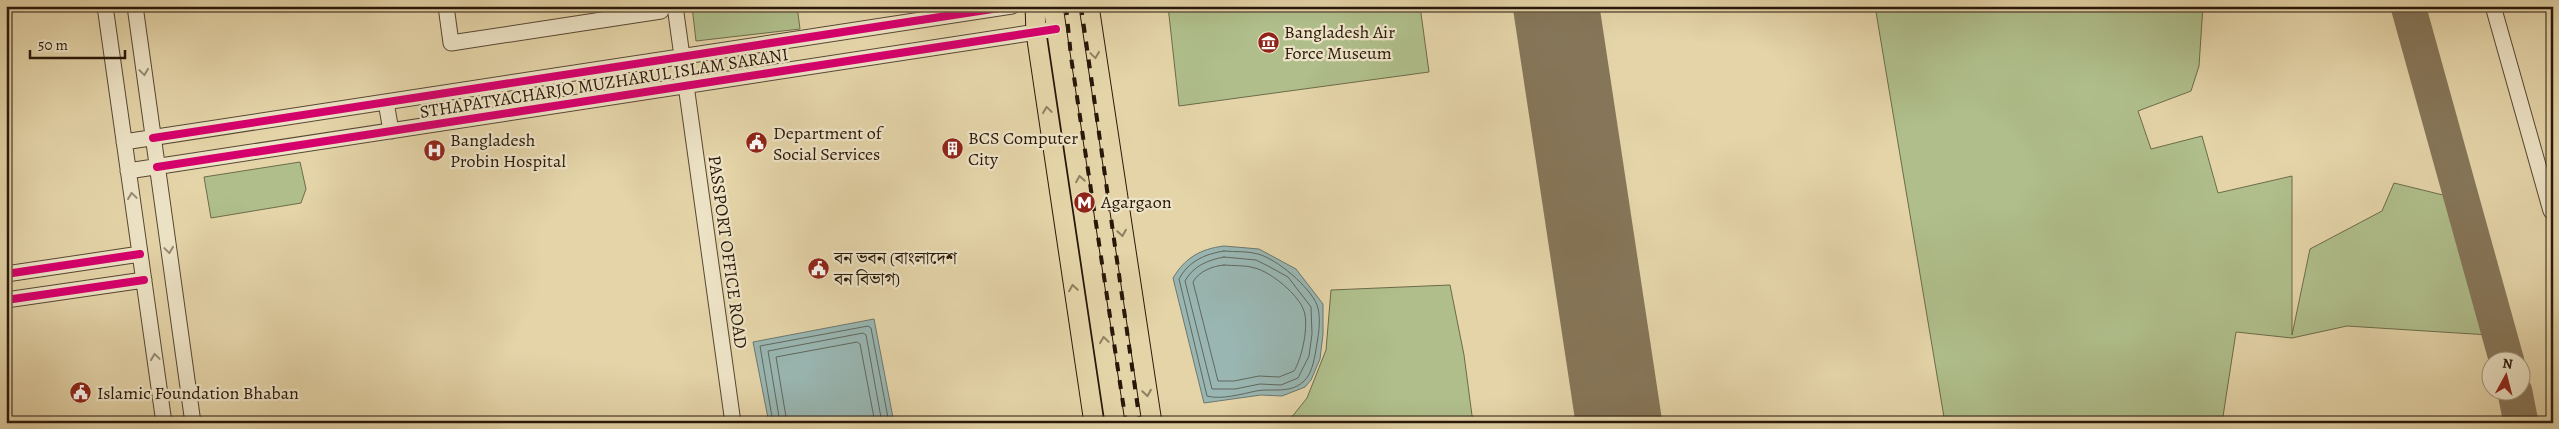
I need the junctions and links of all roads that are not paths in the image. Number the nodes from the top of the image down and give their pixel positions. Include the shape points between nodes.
1 (105, 6) edge
2 (135, 6) edge
3 (446, 6) edge
4 (660, 6) edge
5 (675, 6) edge
6 (1012, 6) edge
7 (1035, 6) edge
8 (1053, 6) edge
9 (1089, 6) edge
10 (2494, 6) edge
11 (1056, 29) junction
12 (1036, 33) junction
13 (682, 57) junction
14 (687, 86) junction
15 (386, 102) junction
16 (391, 131) junction
17 (153, 138) junction
18 (124, 142) junction
19 (157, 167) junction
20 (128, 171) junction
21 (2551, 211) dead end
22 (140, 254) junction
23 (6, 274) edge
24 (144, 280) junction
25 (6, 300) edge
26 (164, 423) edge
27 (193, 423) edge
28 (733, 423) edge
29 (1094, 423) edge
30 (1115, 423) edge
31 (1152, 423) edge

1 - 18 street
2 -> 17 street
3 - 4 street via 451,43 661,11
5 - 13 street, PASSPORT OFFICE ROAD
6 - 13 street, STHAPATYACHARJO MUZHARUL ISLAM SARANI
7 - 12 main road
8 - 11 main road
9 -> 31 main road
10 - 21 street
11 - 12 street, STHAPATYACHARJO MUZHARUL ISLAM SARANI
30 -> 11 main road
12 - 14 street, STHAPATYACHARJO MUZHARUL ISLAM SARANI
29 -> 12 main road
13 - 14 street, PASSPORT OFFICE ROAD
13 - 15 street, STHAPATYACHARJO MUZHARUL ISLAM SARANI
14 - 16 street, STHAPATYACHARJO MUZHARUL ISLAM SARANI
14 - 28 street, PASSPORT OFFICE ROAD
15 - 16 street
15 - 17 street, STHAPATYACHARJO MUZHARUL ISLAM SARANI
16 - 19 street, STHAPATYACHARJO MUZHARUL ISLAM SARANI
17 - 18 street, STHAPATYACHARJO MUZHARUL ISLAM SARANI
17 - 19 street
18 - 20 street
19 - 20 street, STHAPATYACHARJO MUZHARUL ISLAM SARANI
19 -> 27 street
22 -> 20 street
22 - 23 street
22 - 24 street
24 - 25 street
26 -> 24 street

